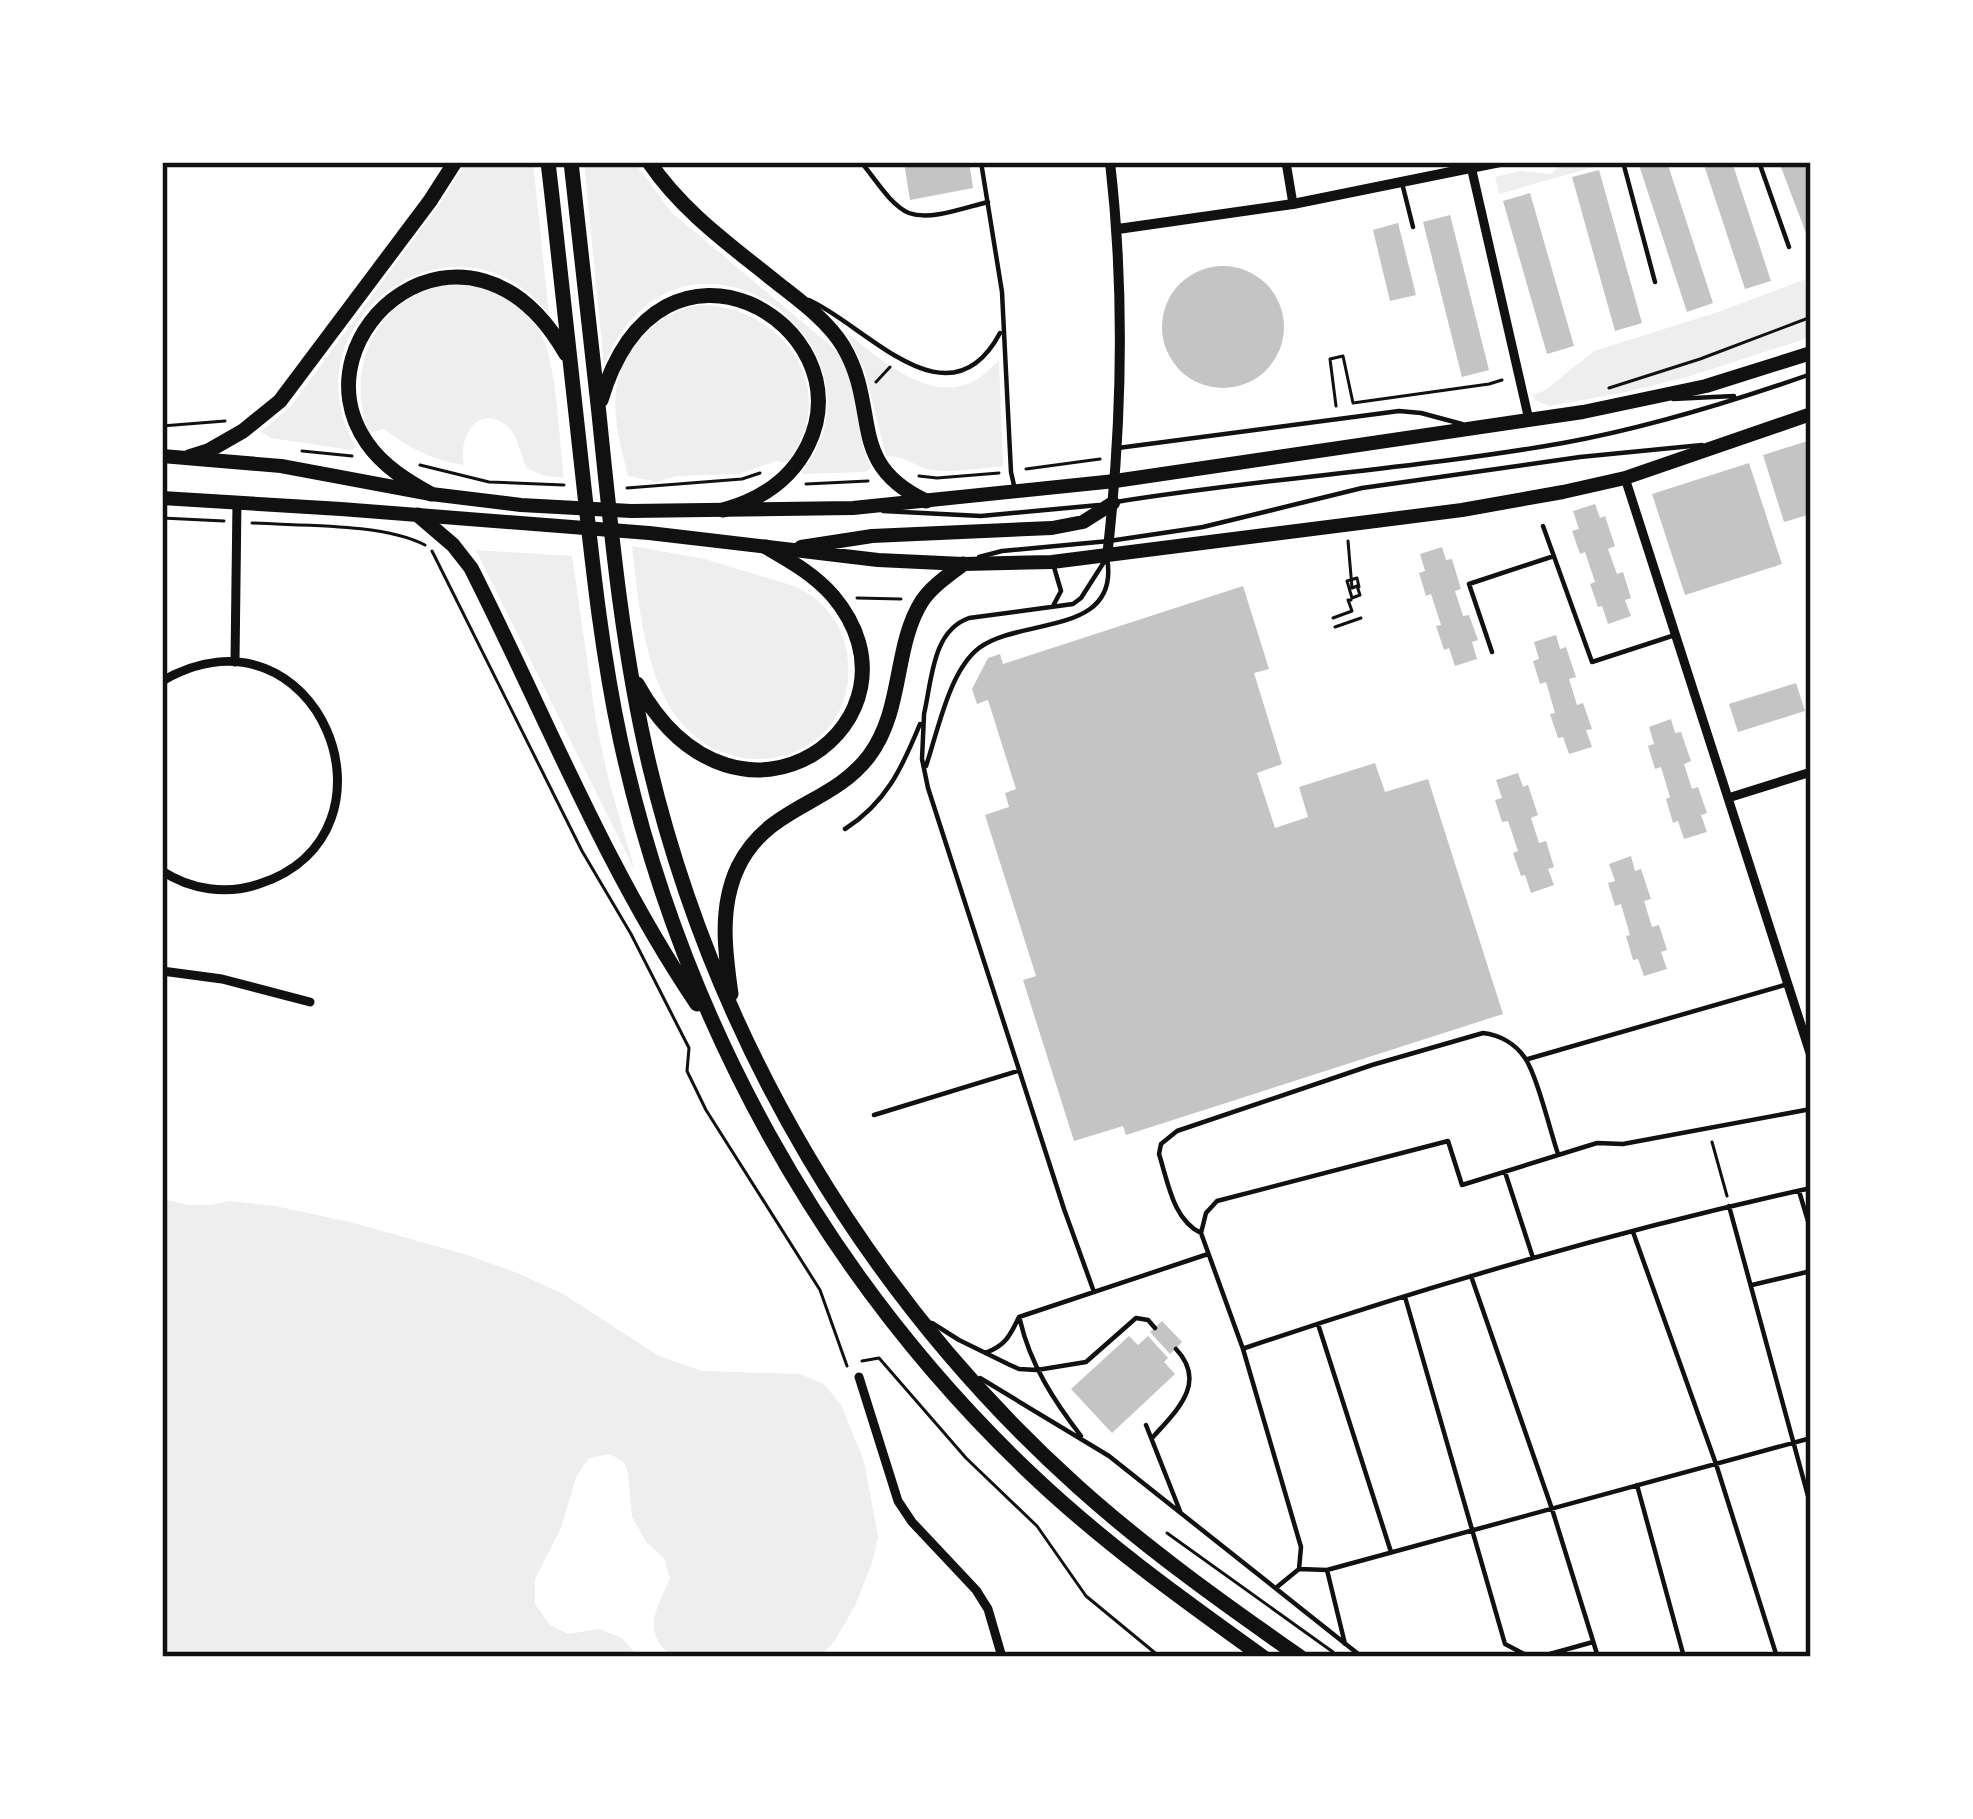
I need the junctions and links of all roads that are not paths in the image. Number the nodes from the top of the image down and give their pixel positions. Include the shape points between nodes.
1 (455, 162) edge
2 (548, 162) edge
3 (571, 162) edge
4 (649, 162) edge
5 (861, 162) edge
6 (981, 162) edge
7 (1110, 162) edge
8 (1286, 162) edge
9 (1500, 162) edge
10 (1623, 162) edge
11 (1759, 162) edge
12 (1471, 165) edge
13 (1402, 183) junction
14 (988, 202) junction
15 (1293, 204) junction
16 (1413, 227) dead end
17 (1118, 229) junction
18 (1789, 247) dead end
19 (1655, 282) dead end
20 (791, 295) junction
21 (1003, 328) junction
22 (1811, 353) edge
23 (570, 362) junction
24 (1811, 374) edge
25 (1751, 394) junction
26 (1639, 401) junction
27 (1811, 414) edge
28 (598, 415) junction
29 (1529, 420) junction
30 (1473, 428) junction
31 (1735, 440) junction
32 (1116, 453) junction
33 (162, 456) edge
34 (189, 457) junction
35 (1625, 478) junction
36 (1115, 481) junction
37 (1015, 493) junction
38 (431, 494) junction
39 (162, 498) edge
40 (237, 501) junction
41 (926, 502) junction
42 (1113, 503) junction
43 (853, 508) junction
44 (723, 510) junction
45 (418, 515) junction
46 (1543, 526) dead end
47 (766, 547) junction
48 (790, 549) junction
49 (1108, 549) junction
50 (1554, 556) junction
51 (1052, 562) junction
52 (963, 564) junction
53 (1050, 609) junction
54 (1675, 634) junction
55 (1492, 652) dead end
56 (235, 662) junction
57 (632, 676) junction
58 (162, 680) edge
59 (924, 715) junction
60 (924, 771) junction
61 (1811, 772) edge
62 (1728, 798) junction
63 (845, 829) dead end
64 (162, 872) edge
65 (162, 971) edge
66 (1788, 985) junction
67 (310, 1002) dead end
68 (734, 1015) junction
69 (1806, 1025) edge
70 (718, 1035) junction
71 (1811, 1056) edge
72 (1526, 1059) junction
73 (1019, 1071) junction
74 (1811, 1109) edge
75 (874, 1115) dead end
76 (1558, 1154) junction
77 (1504, 1171) junction
78 (1811, 1188) edge
79 (1799, 1191) junction
80 (1729, 1205) junction
81 (1811, 1231) edge
82 (1633, 1232) junction
83 (1202, 1233) junction
84 (1208, 1254) junction
85 (1533, 1258) junction
86 (1811, 1271) edge
87 (1471, 1276) junction
88 (1750, 1286) junction
89 (1094, 1292) junction
90 (1405, 1297) junction
91 (912, 1310) junction
92 (1019, 1317) junction
93 (1318, 1324) junction
94 (1155, 1328) dead end
95 (1176, 1349) dead end
96 (1243, 1349) junction
97 (985, 1353) junction
98 (955, 1362) junction
99 (1037, 1370) junction
100 (859, 1377) dead end
101 (1146, 1425) dead end
102 (1153, 1437) junction
103 (1811, 1438) edge
104 (1084, 1440) junction
105 (1792, 1443) junction
106 (1716, 1464) junction
107 (1637, 1485) junction
108 (1811, 1507) edge
109 (1552, 1509) junction
110 (1180, 1511) junction
111 (1472, 1531) junction
112 (1391, 1552) junction
113 (1299, 1568) junction
114 (1328, 1570) junction
115 (1277, 1587) junction
116 (1593, 1642) junction
117 (1345, 1644) junction
118 (1002, 1657) edge
119 (1263, 1657) edge
120 (1300, 1657) edge
121 (1362, 1657) edge
122 (1530, 1657) edge
123 (1539, 1657) edge
124 (1598, 1657) edge
125 (1684, 1657) edge
126 (1777, 1657) edge

1 - 34 highway via 280,401 243,431
2 - 23 highway
3 - 28 highway
4 - 20 highway via 687,209
5 - 14 lane via 910,213
6 - 14 lane
7 - 17 street
8 - 15 street
9 - 12 street
10 - 19 lane
11 - 18 lane
12 - 13 street
12 - 29 street
13 - 15 street
13 - 16 lane
14 - 21 lane
15 - 17 street
17 - 32 street
20 - 21 lane via 937,374 983,356
20 - 41 highway via 843,346 884,472
21 - 37 lane
22 - 26 main road
23 - 38 highway via 535,313 486,280 441,277 383,308 352,366 353,411 370,447
23 - 70 highway via 608,676 634,799
24 - 25 lane
25 - 26 lane
25 - 42 lane via 1563,443
26 - 29 main road
27 - 31 main road
28 - 44 highway via 616,358 655,311 690,296 720,296 766,313 810,362 818,405 812,436 788,475
28 - 57 highway
29 - 30 main road
30 - 32 lane via 1399,411
30 - 36 main road
31 - 35 main road
31 - 49 lane via 1362,488
32 - 36 street
33 - 34 main road
34 - 38 main road
35 - 49 main road via 1462,510
35 - 54 street
36 - 37 main road
36 - 42 street
37 - 41 main road
38 - 44 main road via 592,510
39 - 40 main road
40 - 45 main road
40 - 56 street
41 - 43 main road
42 - 43 lane via 981,516
42 - 48 main road via 1083,522 1052,528 872,536
42 - 49 street
43 - 44 main road
45 - 47 main road
45 - 70 highway via 471,568 624,883
46 - 50 lane
47 - 48 main road
47 - 57 highway via 834,597 860,643 861,690 826,743 784,768 743,771 703,757 666,726
48 - 52 main road
49 - 51 main road
49 - 52 lane via 1002,551
49 - 53 lane via 1081,598
49 - 60 lane via 1108,584 1095,606 993,641 969,659
50 - 54 lane via 1592,662
50 - 55 lane via 1469,584
51 - 52 main road
51 - 53 lane via 1060,592
52 - 68 highway via 921,603 893,708 869,755 847,779 764,831 737,870 725,924
53 - 59 lane via 956,622 940,645
54 - 62 street
56 - 58 street
56 - 64 street via 274,673 319,712 338,769 333,809 315,845 267,882 207,889
57 - 68 highway via 676,862
59 - 60 lane
59 - 63 lane via 891,787
60 - 73 lane
61 - 62 street
62 - 66 street
65 - 67 street
66 - 69 street
66 - 72 lane
68 - 91 highway via 807,1156
69 - 71 street
70 - 119 highway via 818,1219 951,1391 1077,1516
72 - 76 lane
72 - 83 lane via 1483,1033 1177,1131 1159,1154 1180,1215
73 - 75 lane
73 - 89 lane
74 - 76 lane
76 - 77 lane
77 - 83 lane via 1462,1185 1448,1141 1217,1201
77 - 85 lane
78 - 79 lane
79 - 80 lane
79 - 81 lane
80 - 82 lane
80 - 88 lane
82 - 85 lane
82 - 106 lane
83 - 84 lane
84 - 89 lane
84 - 96 lane
85 - 87 lane
86 - 88 lane
87 - 90 lane
87 - 109 lane
88 - 105 lane
89 - 92 lane
90 - 93 lane
90 - 111 lane
91 - 97 lane
91 - 98 highway
92 - 97 lane via 1009,1340
92 - 99 lane
93 - 96 lane
93 - 112 lane
94 - 99 lane via 1136,1318 1086,1362
95 - 102 lane via 1187,1368 1187,1393
96 - 113 lane via 1301,1547
97 - 99 lane
98 - 104 lane
98 - 120 highway via 1112,1516
99 - 104 lane
100 - 118 street via 898,1501 976,1590
101 - 102 lane
102 - 110 lane
103 - 105 lane
104 - 110 lane
105 - 106 lane
105 - 108 lane
106 - 107 lane
106 - 126 lane
107 - 109 lane
107 - 125 lane
109 - 111 lane
109 - 116 lane
110 - 115 lane
111 - 112 lane
111 - 122 lane via 1504,1644
112 - 114 lane
113 - 114 lane
113 - 115 lane
114 - 117 lane
115 - 117 lane
116 - 123 lane
116 - 124 lane
117 - 121 lane

